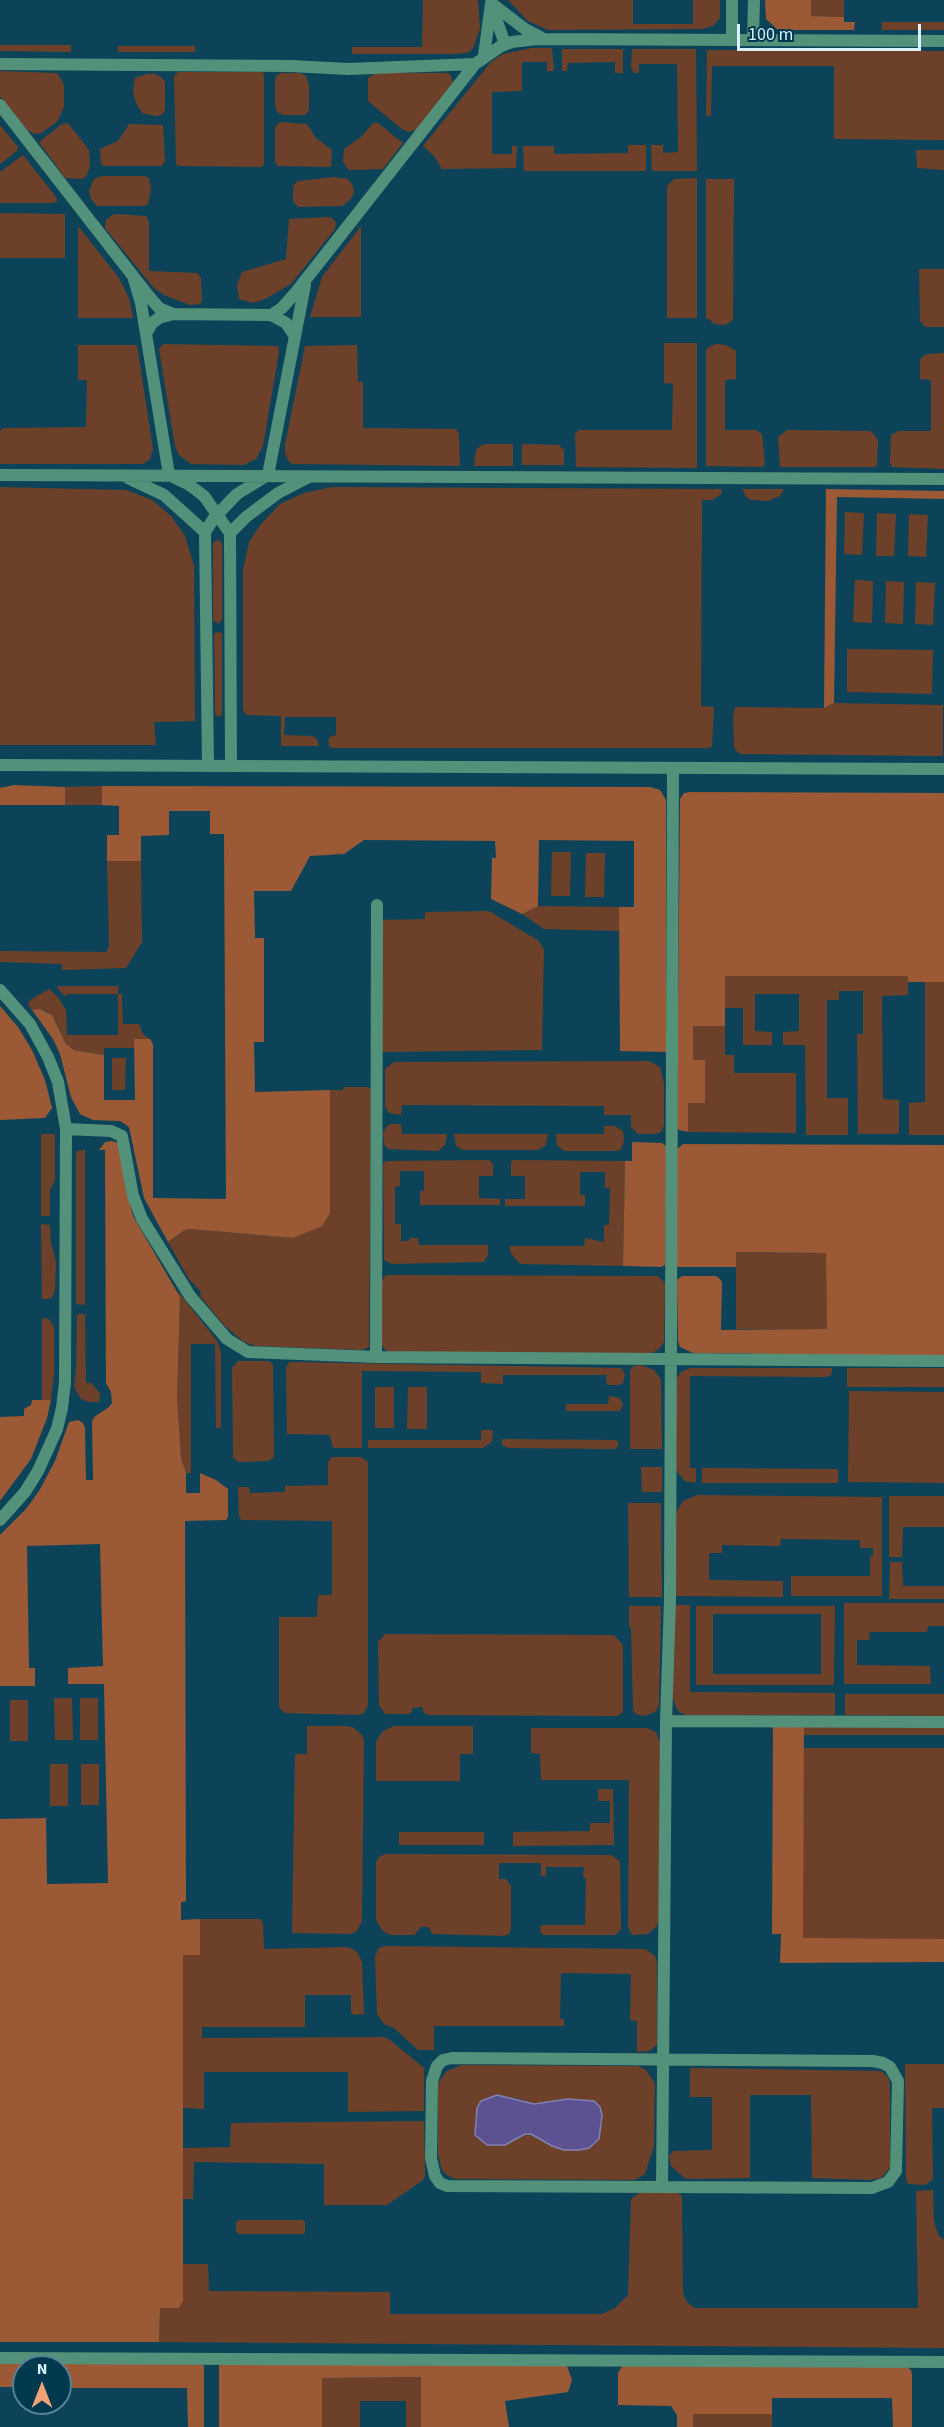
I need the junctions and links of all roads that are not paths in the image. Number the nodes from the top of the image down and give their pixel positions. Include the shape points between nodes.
1 (732, 0) edge
2 (754, 0) edge
3 (491, 2) edge
4 (546, 39) junction
5 (732, 40) junction
6 (753, 40) junction
7 (944, 41) edge
8 (505, 44) junction
9 (479, 60) junction
10 (0, 64) edge
11 (447, 66) junction
12 (461, 81) junction
13 (0, 105) edge
14 (309, 275) junction
15 (133, 276) junction
16 (173, 314) junction
17 (271, 315) junction
18 (146, 334) junction
19 (294, 335) junction
20 (0, 475) edge
21 (115, 475) junction
22 (169, 475) junction
23 (268, 475) junction
24 (312, 476) junction
25 (944, 479) edge
26 (218, 514) junction
27 (205, 532) junction
28 (230, 533) junction
29 (0, 765) edge
30 (208, 766) junction
31 (231, 766) junction
32 (673, 768) junction
33 (944, 768) edge
34 (377, 905) dead end
35 (0, 990) edge
36 (66, 1130) junction
37 (376, 1357) junction
38 (671, 1359) junction
39 (944, 1361) edge
40 (0, 1520) edge
41 (666, 1721) junction
42 (944, 1722) edge
43 (664, 2060) junction
44 (662, 2186) junction
45 (0, 2358) edge
46 (944, 2362) edge

1 - 5 street
2 - 6 street
3 - 4 street via 525,29
3 - 8 street
3 - 9 street
4 - 5 street
4 - 8 street
5 - 6 street
6 - 7 street
8 - 9 street
9 - 11 street
9 - 12 street
10 - 11 street via 321,69
11 - 12 street via 460,70
12 - 14 street
13 - 15 street
14 - 17 street
14 - 19 street
15 - 16 street via 159,308
15 - 18 street
16 - 17 street
16 - 18 street via 152,323
17 - 19 street via 286,323
18 - 22 street
19 - 23 street
20 - 21 street
21 - 22 street
21 - 27 street via 164,495
22 - 23 street
22 - 26 street via 198,490
23 - 24 street
23 - 26 street via 247,487
24 - 25 street
24 - 28 street via 278,493
26 - 27 street
26 - 28 street
27 - 30 street
28 - 31 street
29 - 30 street
30 - 31 street
31 - 32 street
32 - 33 street
32 - 38 street
34 - 37 street
35 - 36 street via 30,1023 48,1057 58,1082
36 - 37 street via 111,1131 122,1136 133,1196 142,1219 190,1296 227,1339 248,1352 261,1354
36 - 40 street via 62,1408 38,1471
37 - 38 street
38 - 39 street
38 - 41 street
41 - 42 street
41 - 43 street
43 - 44 street
43 - 44 street via 443,2060 432,2081 430,2158 435,2176 447,2186
43 - 44 street via 883,2063 898,2081 898,2162 893,2177 872,2188
45 - 46 street

